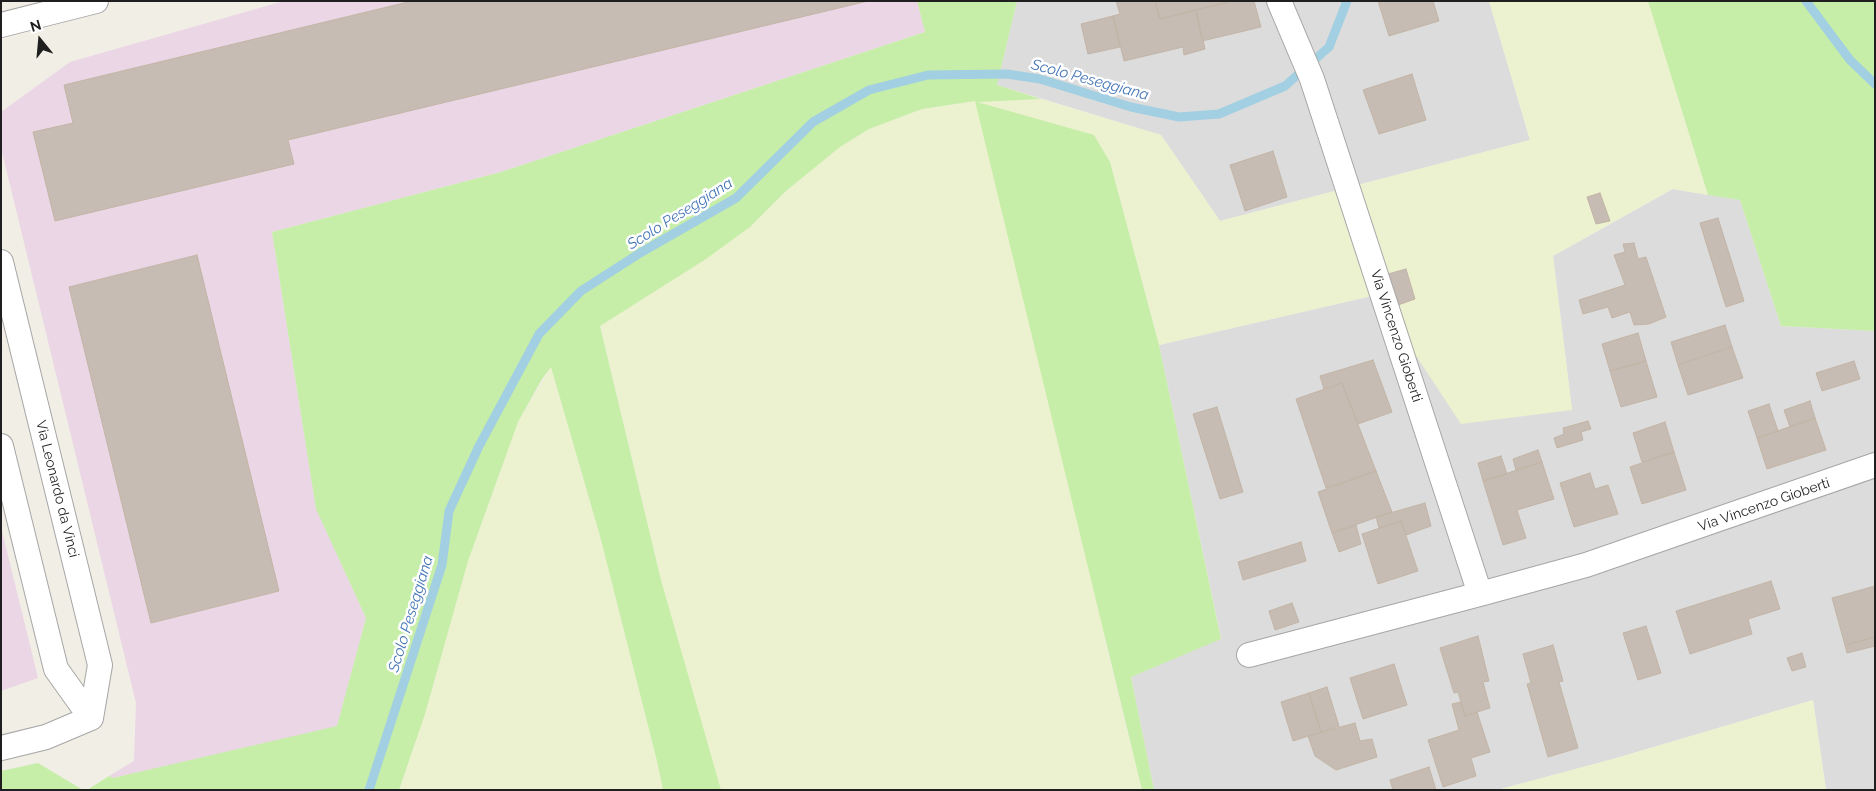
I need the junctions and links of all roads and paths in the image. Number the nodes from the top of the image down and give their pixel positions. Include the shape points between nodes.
1 (96, 1) edge
2 (1279, 1) edge
3 (1, 24) edge
4 (1, 262) edge
5 (1, 446) edge
6 (1875, 465) edge
7 (1480, 594) junction
8 (1250, 655) dead end
9 (91, 718) junction
10 (1, 748) edge

1 - 3 street
2 - 7 street, Via Vincenzo Gioberti via 1307,69
4 - 9 street, Via Leonardo da Vinci via 100,665
5 - 9 street via 56,669
6 - 7 street, Via Vincenzo Gioberti via 1586,565
7 - 8 street, Via Vincenzo Gioberti
9 - 10 street via 46,737

